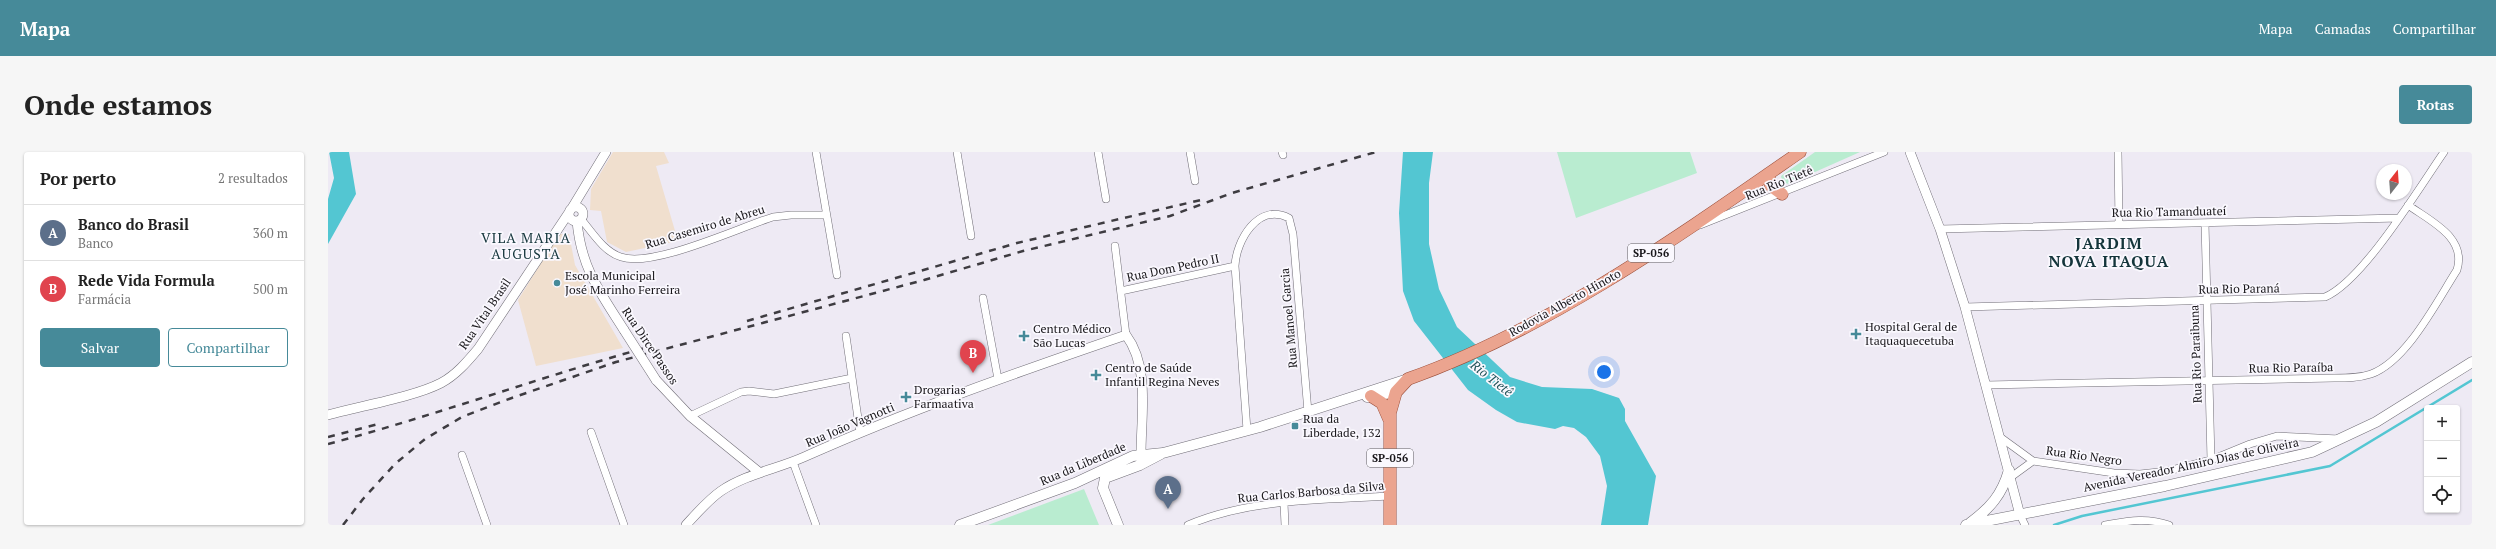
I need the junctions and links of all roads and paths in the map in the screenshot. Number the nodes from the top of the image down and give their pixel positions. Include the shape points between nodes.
1 (606, 152) edge
2 (816, 152) edge
3 (957, 152) edge
4 (1098, 152) edge
5 (1190, 152) edge
6 (1800, 152) edge
7 (1884, 152) edge
8 (1910, 152) edge
9 (2118, 152) edge
10 (2444, 152) edge
11 (1768, 174) junction
12 (1195, 181) dead end
13 (586, 184) junction
14 (1782, 194) junction
15 (1106, 199) dead end
16 (2408, 205) junction
17 (582, 209) junction
18 (571, 210) junction
19 (826, 215) junction
20 (2398, 218) junction
21 (578, 220) junction
22 (1291, 222) joint
23 (2205, 223) junction
24 (2119, 224) junction
25 (1940, 230) junction
26 (555, 232) junction
27 (1680, 232) junction
28 (971, 236) dead end
29 (1114, 246) dead end
30 (1235, 266) junction
31 (836, 275) dead end
32 (1121, 291) junction
33 (983, 298) dead end
34 (2205, 301) junction
35 (1965, 307) junction
36 (1126, 334) junction
37 (846, 336) dead end
38 (2472, 362) edge
39 (1426, 372) junction
40 (852, 378) junction
41 (998, 379) junction
42 (1408, 379) junction
43 (2207, 381) junction
44 (1986, 385) junction
45 (1396, 392) junction
46 (1370, 396) junction
47 (1334, 404) junction
48 (1308, 412) junction
49 (328, 415) edge
50 (690, 416) junction
51 (1389, 420) junction
52 (1247, 430) junction
53 (591, 432) dead end
54 (860, 432) junction
55 (2000, 437) junction
56 (2343, 440) junction
57 (1163, 453) junction
58 (1141, 454) junction
59 (462, 455) dead end
60 (2210, 460) junction
61 (2033, 461) junction
62 (792, 462) junction
63 (760, 473) junction
64 (1115, 473) junction
65 (2010, 473) junction
66 (1075, 483) junction
67 (1103, 488) junction
68 (1391, 496) junction
69 (1284, 503) junction
70 (2020, 515) junction
71 (487, 525) edge
72 (624, 525) edge
73 (686, 525) edge
74 (816, 525) edge
75 (960, 525) edge
76 (1118, 525) edge
77 (1188, 525) edge
78 (1285, 525) edge
79 (1390, 525) edge
80 (1967, 525) edge
81 (2025, 525) edge
82 (2105, 525) edge
83 (2168, 525) edge

1 - 13 street, Rua Vital Brasil
2 - 19 street
3 - 28 street
4 - 15 street
5 - 12 street
6 - 11 main road, Rodovia Alberto Hinoto / SP-056
7 - 14 street, Rua Rio Tietê
8 - 25 street
9 - 24 street
10 - 16 street, Rua Rio Paraná
11 - 14 main road via 1771,186
11 - 27 main road, Rodovia Alberto Hinoto / SP-056
13 - 17 street, Rua Vital Brasil
13 - 18 street, Rua Vital Brasil
14 - 27 street, Rua Rio Tietê
16 - 20 street, Rua Rio Paraná
16 - 43 street, Rua Rio Paraíba via 2453,239 2458,248 2460,261 2457,270 2432,308 2397,355 2373,373 2359,377
17 - 18 street via 575,206
17 - 21 street via 584,212
18 - 21 street via 571,219
18 - 26 street, Rua Vital Brasil
19 - 21 street, Rua Casemiro de Abreu via 773,217 658,256 637,259 621,257 607,249
19 - 31 street
20 - 23 street, Rua Rio Tamanduateí
20 - 34 street, Rua Rio Paraná via 2360,269 2334,293 2314,298
21 - 26 street, Rua Vital Brasil
21 - 50 street, Rua Dirce Passos, bridge via 581,251 586,266 656,380
22 - 30 street, Rua Dom Pedro II via 1289,218 1279,215 1260,219 1251,226 1244,233 1239,245
22 - 48 street, Rua Manoel Garcia
23 - 24 street, Rua Rio Tamanduateí
23 - 34 street, Rua Rio Paraibuna
24 - 25 street, Rua Rio Tamanduateí
25 - 35 street
26 - 49 street, Rua Vital Brasil via 478,349 461,369 441,383 416,392
27 - 39 main road, Rodovia Alberto Hinoto / SP-056 via 1638,262 1585,294 1495,341
29 - 32 street
30 - 32 street, Rua Dom Pedro II
30 - 52 street
32 - 36 street
33 - 41 street
34 - 35 street, Rua Rio Paraná
34 - 43 street, Rua Rio Paraibuna
35 - 44 street
36 - 41 street, Rua João Vagnotti
36 - 58 street via 1135,348 1141,366
37 - 40 street
38 - 56 main road, Avenida Vereador Almiro Dias de Oliveira via 2390,414
39 - 42 main road, Rodovia Alberto Hinoto / SP-056
39 - 45 main road, Rodovia Alberto Hinoto / SP-056
40 - 50 street via 774,394 749,391
40 - 54 street
41 - 54 street, Rua João Vagnotti
42 - 45 main road, Rodovia Alberto Hinoto / SP-056
42 - 47 main road, Rua da Liberdade
43 - 44 street, Rua Rio Paraíba
43 - 60 street, Rua Rio Paraibuna
44 - 55 street
45 - 46 main road, Rua da Liberdade
45 - 51 main road, Rodovia Alberto Hinoto / SP-056
46 - 47 main road, Rua da Liberdade
46 - 51 main road via 1382,403
47 - 48 main road, Rua da Liberdade
48 - 52 main road, Rua da Liberdade
50 - 63 street, Rua Dirce Passos
51 - 68 main road, Rodovia Alberto Hinoto / SP-056
52 - 57 main road, Rua da Liberdade
53 - 72 street
54 - 62 street, Rua João Vagnotti
55 - 61 street, Rua Rio Negro
55 - 65 street
56 - 60 street, Rua Rio Negro via 2277,436
56 - 70 main road, Avenida Vereador Almiro Dias de Oliveira via 2285,460
57 - 58 main road, Rua da Liberdade
57 - 64 main road via 1140,465
58 - 64 main road via 1135,462 1119,468
58 - 66 main road, Rua da Liberdade
59 - 71 street
60 - 61 street, Rua Rio Negro via 2168,471 2140,474 2114,473
61 - 65 street, Rua Rio Negro
62 - 63 street, Rua João Vagnotti
62 - 74 street
63 - 73 street, Rua João Vagnotti via 721,491
64 - 67 main road via 1105,478
65 - 70 street
65 - 80 main road via 1986,512
66 - 67 main road via 1090,482
66 - 75 main road, Rua da Liberdade
67 - 76 main road
68 - 69 street, Rua Carlos Barbosa da Silva
68 - 79 main road, Rodovia Alberto Hinoto / SP-056
69 - 77 street, Rua Carlos Barbosa da Silva via 1232,509
69 - 78 street
70 - 80 main road, Avenida Vereador Almiro Dias de Oliveira
70 - 81 street
82 - 83 street via 2141,519

